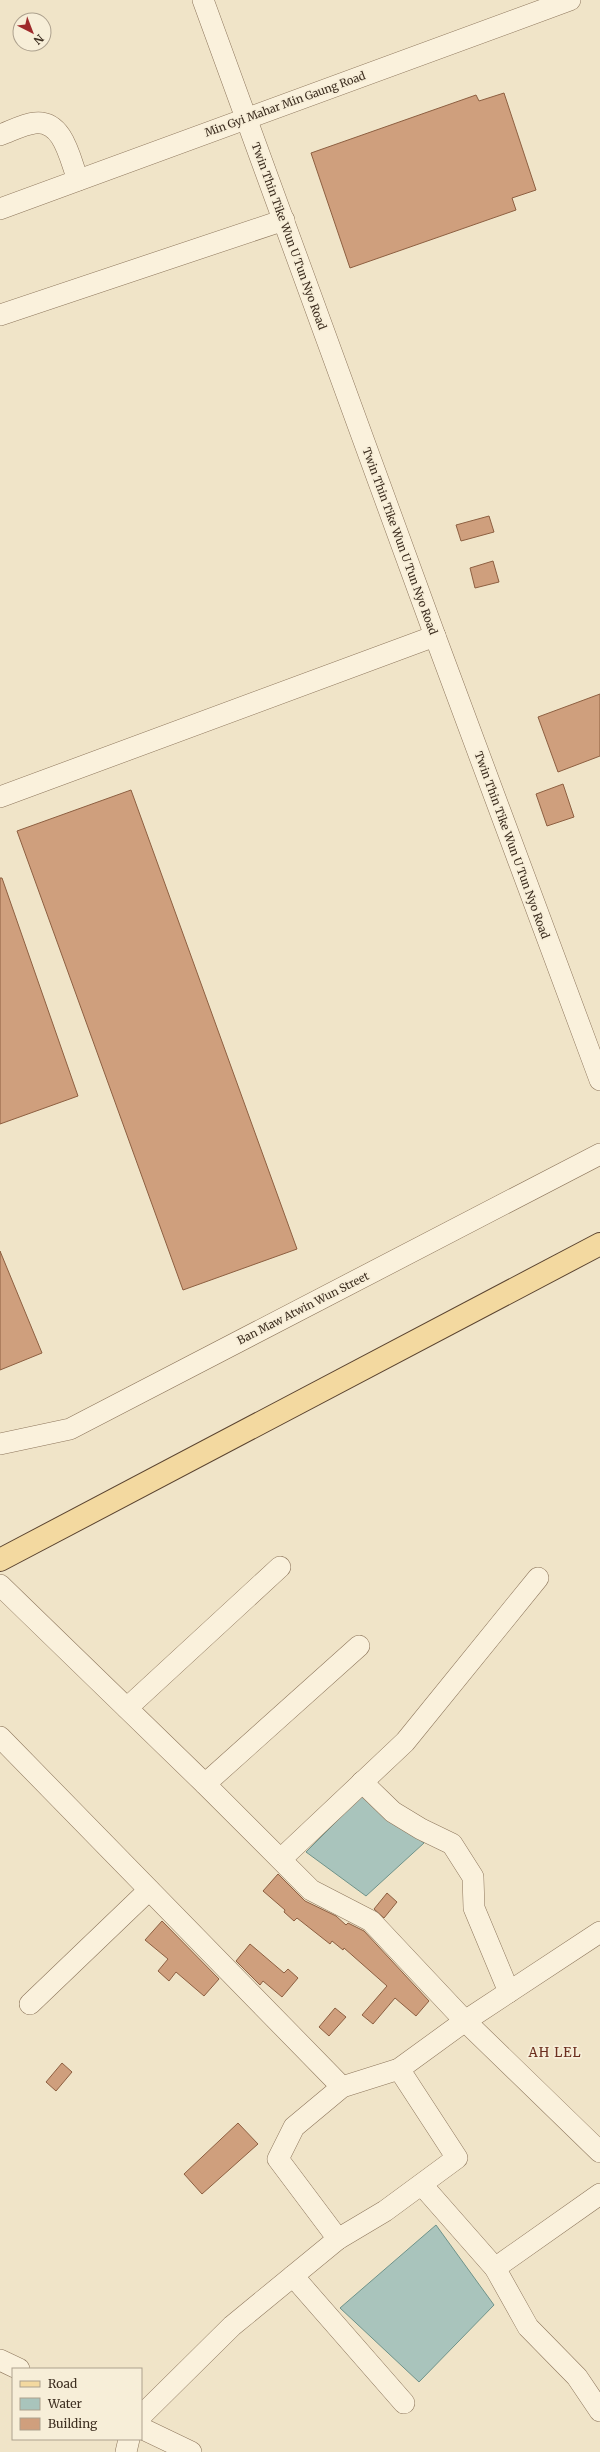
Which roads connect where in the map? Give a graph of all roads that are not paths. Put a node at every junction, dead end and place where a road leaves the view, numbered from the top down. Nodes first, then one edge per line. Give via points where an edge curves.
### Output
1 (203, 0) edge
2 (570, 0) edge
3 (247, 118) junction
4 (0, 135) edge
5 (78, 180) junction
6 (0, 209) edge
7 (284, 220) junction
8 (0, 315) edge
9 (435, 636) junction
10 (0, 797) edge
11 (600, 1080) edge
12 (600, 1154) edge
13 (600, 1244) edge
14 (0, 1444) edge
15 (0, 1560) edge
16 (280, 1567) dead end
17 (538, 1578) dead end
18 (0, 1585) edge
19 (359, 1646) dead end
20 (127, 1708) junction
21 (0, 1737) edge
22 (362, 1782) junction
23 (205, 1784) junction
24 (281, 1859) junction
25 (149, 1890) junction
26 (600, 1932) edge
27 (509, 1992) junction
28 (30, 2004) dead end
29 (465, 2021) junction
30 (398, 2069) junction
31 (342, 2087) junction
32 (600, 2152) edge
33 (422, 2185) junction
34 (597, 2200) edge
35 (338, 2239) junction
36 (495, 2268) junction
37 (293, 2276) junction
38 (0, 2360) edge
39 (16, 2368) edge
40 (404, 2403) dead end
41 (600, 2411) edge
42 (142, 2415) edge
43 (142, 2428) edge
44 (129, 2440) edge
45 (126, 2452) edge
46 (191, 2452) edge

1 - 3 street, Twin Thin Tike Wun U Tun Nyo Road
2 - 3 street, Min Gyi Mahar Min Gaung Road
3 - 5 street, Min Gyi Mahar Min Gaung Road
3 - 7 street, Twin Thin Tike Wun U Tun Nyo Road
4 - 5 street via 34,123 51,126 59,132
5 - 6 street, Min Gyi Mahar Min Gaung Road
7 - 8 street
7 - 9 street, Twin Thin Tike Wun U Tun Nyo Road
9 - 10 street
9 - 11 street, Twin Thin Tike Wun U Tun Nyo Road
12 - 14 street, Ban Maw Atwin Wun Street via 70,1429
13 - 15 main road
16 - 20 street
17 - 22 street via 405,1742
18 - 20 street
19 - 23 street
20 - 23 street
21 - 25 street
22 - 24 street
22 - 27 street via 393,1812 452,1844 473,1877 474,1908
23 - 24 street
24 - 29 street via 311,1890 371,1921
25 - 28 street
25 - 31 street
26 - 27 street
27 - 29 street
29 - 30 street
29 - 32 street
30 - 31 street
30 - 33 street via 457,2158
31 - 35 street via 294,2127 278,2159
33 - 35 street
33 - 36 street
34 - 36 street
35 - 37 street
36 - 41 street via 528,2327 577,2377
37 - 40 street
37 - 42 street via 232,2326
38 - 39 street
43 - 46 street
44 - 45 street

